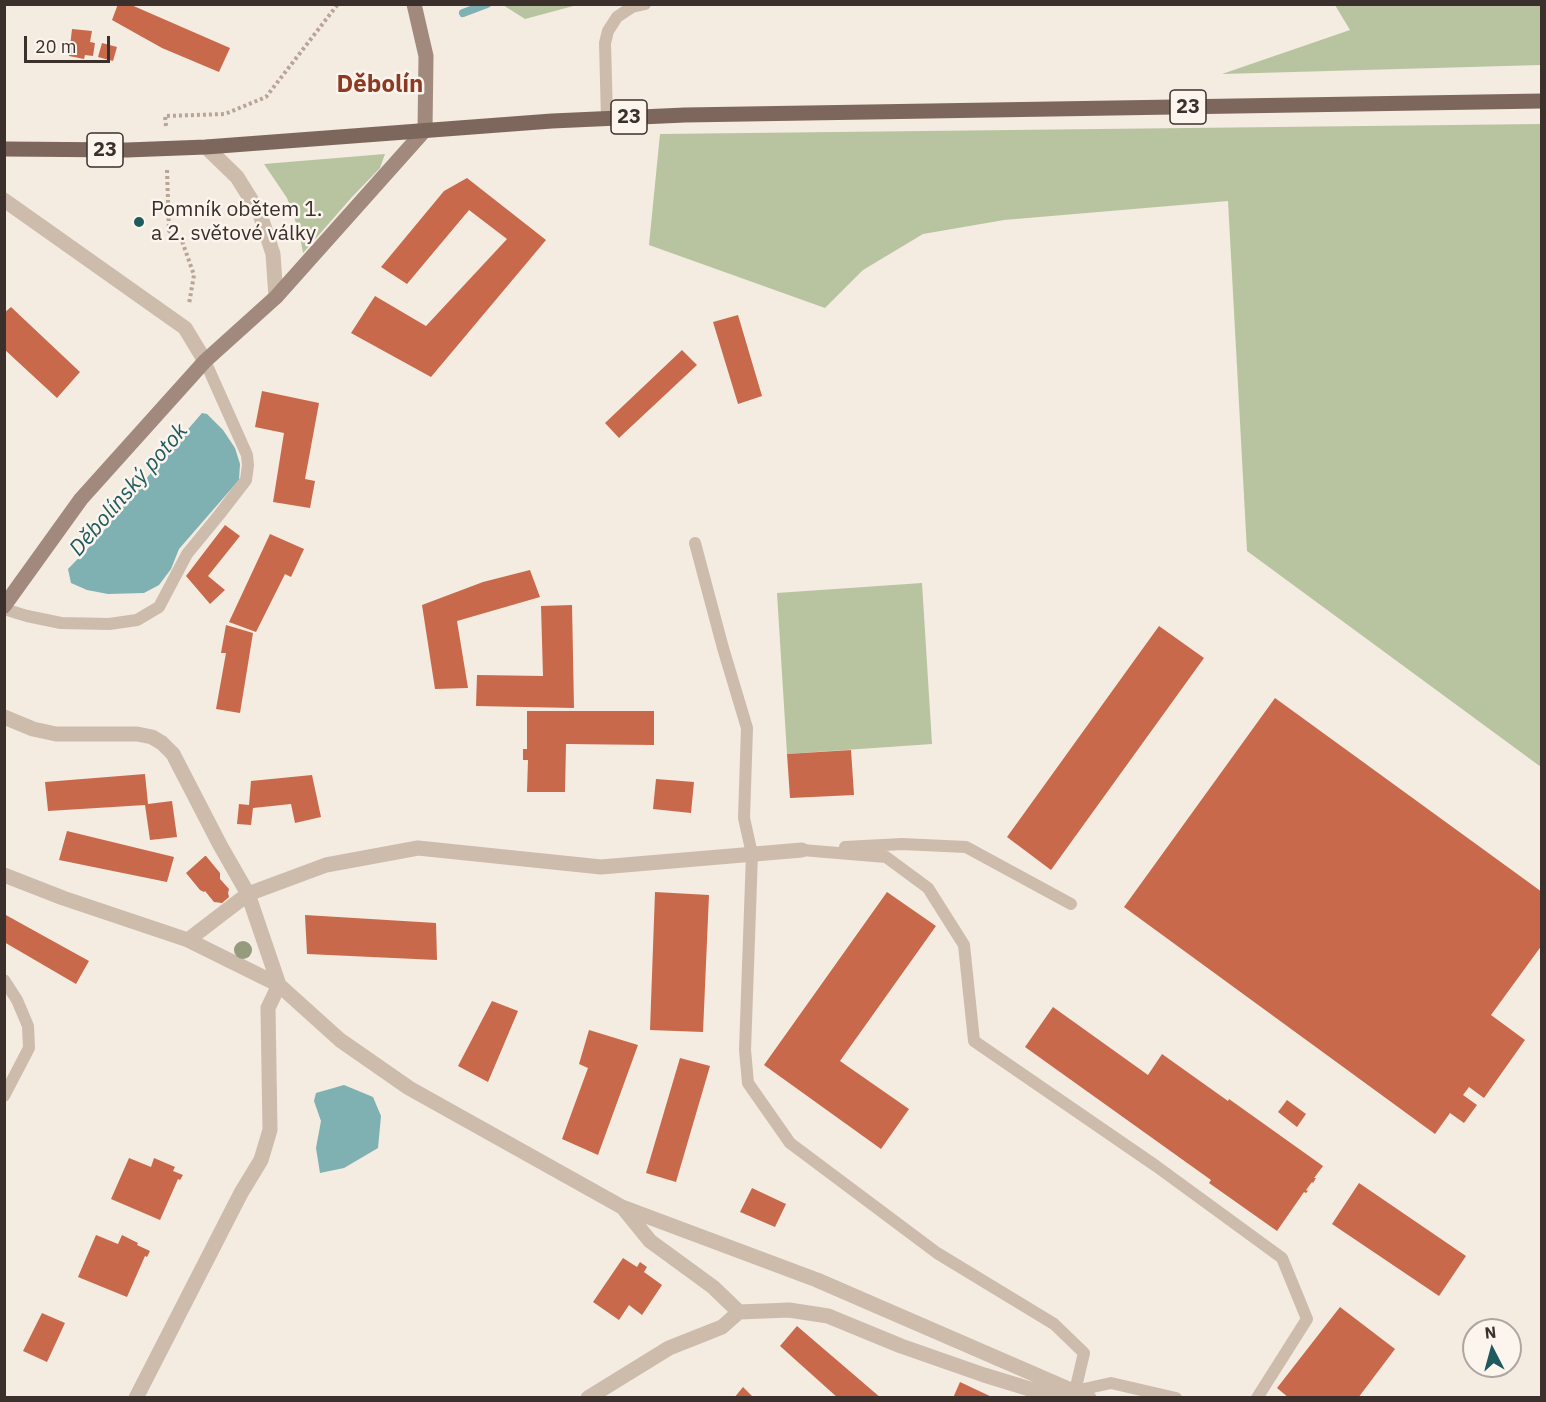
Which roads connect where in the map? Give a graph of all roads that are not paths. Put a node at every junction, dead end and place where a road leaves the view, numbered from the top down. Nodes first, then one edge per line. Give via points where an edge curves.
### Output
1 (414, 4) edge
2 (645, 4) edge
3 (1542, 101) edge
4 (607, 118) junction
5 (425, 130) junction
6 (206, 147) junction
7 (4, 149) edge
8 (4, 200) edge
9 (276, 297) junction
10 (205, 361) junction
11 (695, 543) dead end
12 (4, 608) edge
13 (4, 717) edge
14 (802, 850) junction
15 (752, 854) junction
16 (4, 874) edge
17 (248, 894) junction
18 (1071, 904) dead end
19 (188, 940) junction
20 (4, 980) edge
21 (279, 984) junction
22 (4, 1096) edge
23 (622, 1207) junction
24 (739, 1312) junction
25 (1083, 1395) edge
26 (136, 1398) edge
27 (588, 1398) edge
28 (1176, 1398) edge
29 (1257, 1398) edge

1 - 5 street via 426,56
2 - 4 lane via 617,17 608,31
3 - 4 main road, 23
4 - 5 main road, 23
5 - 6 main road, 23
5 - 9 street
6 - 7 main road, 23
6 - 9 street via 237,177 260,213 273,254
8 - 10 street via 186,328
9 - 10 street
10 - 12 street via 81,499
10 - 12 lane via 247,455 246,480 187,554 159,607 137,620 109,624 61,623
11 - 15 lane via 747,728 744,818
13 - 17 street via 56,734 137,734 162,743 173,754
14 - 15 street
14 - 18 lane via 902,844 966,847
14 - 29 lane via 886,857 928,888 964,945 975,1041 1282,1258 1307,1319
15 - 17 street via 601,867 418,848 326,865
15 - 25 lane via 745,1050 748,1083 790,1143 937,1253 1054,1324 1084,1353
16 - 19 street
17 - 19 street
17 - 21 street
19 - 21 street
20 - 22 lane via 28,1026 29,1048
21 - 23 street via 340,1040 409,1088
21 - 26 street via 268,1008 270,1130 261,1160
23 - 24 street via 650,1241 713,1287
23 - 25 street via 817,1280
24 - 25 street via 789,1310 828,1316 984,1375 1043,1393
24 - 27 street via 722,1327 669,1348
25 - 28 lane via 1111,1383

